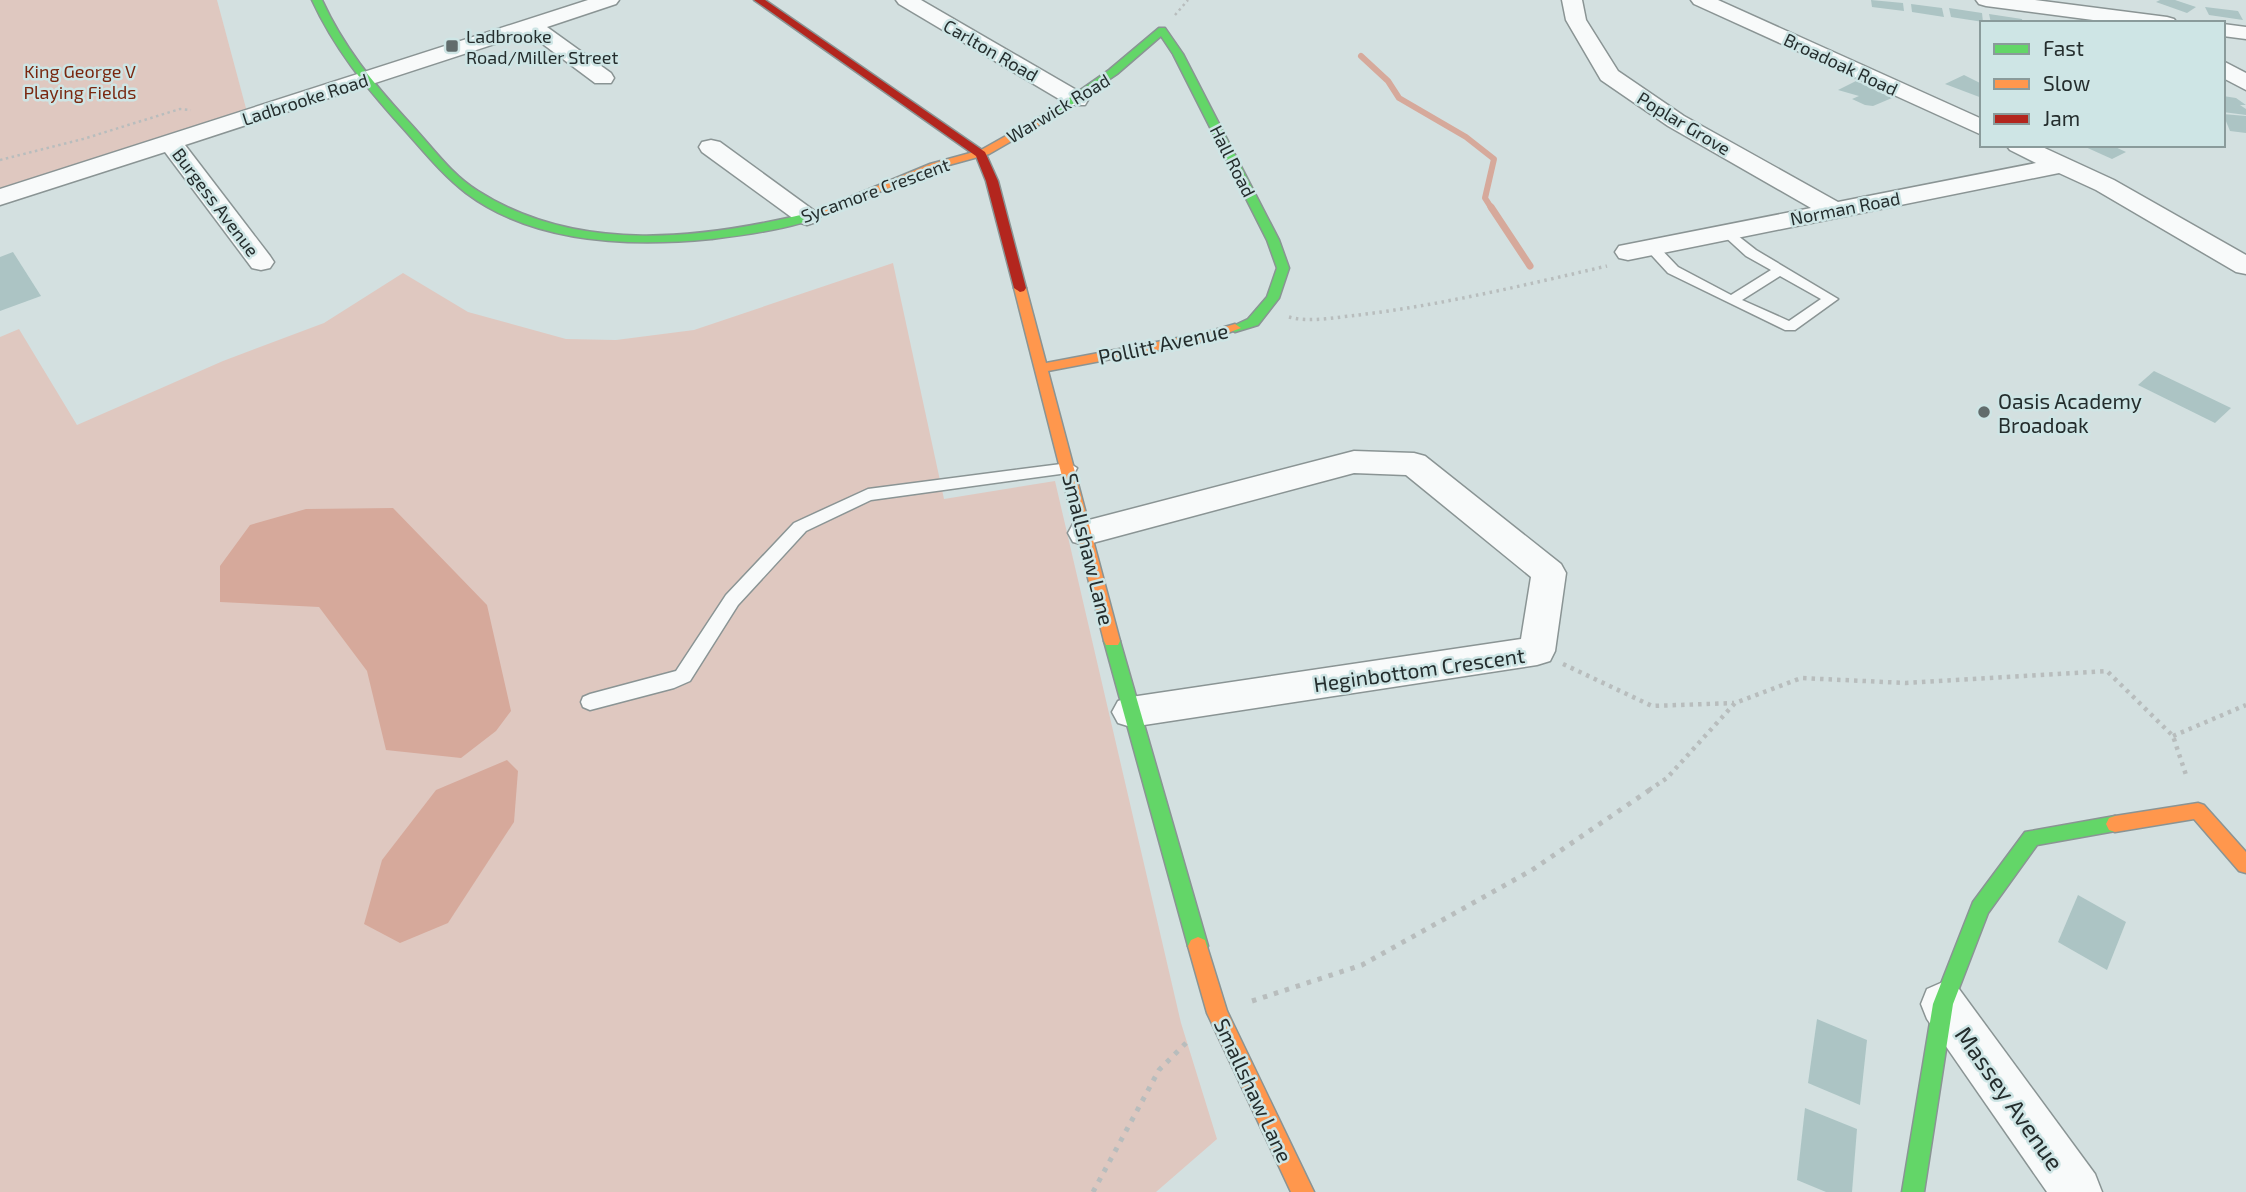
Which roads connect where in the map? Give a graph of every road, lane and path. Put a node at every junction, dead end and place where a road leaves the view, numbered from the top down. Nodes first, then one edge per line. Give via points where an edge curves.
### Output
1 (317, 0) edge
2 (609, 0) edge
3 (760, 0) edge
4 (906, 0) edge
5 (1572, 0) edge
6 (1701, 0) edge
7 (1986, 0) edge
8 (2120, 0) edge
9 (2065, 17) edge
10 (2138, 21) edge
11 (2154, 21) edge
12 (532, 26) junction
13 (1162, 30) joint
14 (2225, 30) edge
15 (2246, 33) edge
16 (2225, 69) edge
17 (603, 78) dead end
18 (363, 81) junction
19 (2246, 83) edge
20 (1077, 100) junction
21 (244, 118) junction
22 (1980, 127) edge
23 (170, 142) junction
24 (711, 146) dead end
25 (2022, 147) edge
26 (981, 154) junction
27 (0, 160) edge
28 (2061, 165) junction
29 (0, 197) edge
30 (1835, 211) junction
31 (807, 217) junction
32 (1728, 232) junction
33 (1640, 250) junction
34 (261, 262) dead end
35 (2246, 266) edge
36 (1780, 270) junction
37 (1732, 301) junction
38 (1268, 304) junction
39 (1043, 368) junction
40 (1069, 468) junction
41 (1085, 533) junction
42 (1537, 652) junction
43 (590, 702) dead end
44 (1735, 703) junction
45 (2246, 705) edge
46 (1131, 712) junction
47 (2173, 736) junction
48 (2198, 811) junction
49 (2246, 865) edge
50 (1943, 1004) junction
51 (1217, 1013) junction
52 (1093, 1192) edge
53 (1303, 1192) edge
54 (1913, 1192) edge
55 (2077, 1192) edge

1 - 18 street, Sycamore Crescent via 326,27
2 - 12 street, Ladbrooke Road
3 - 26 street
4 - 20 street, Carlton Road
5 - 30 street, Poplar Grove via 1576,20 1609,75 1676,121
6 - 22 street, Broadoak Road
7 - 9 street
8 - 11 street
9 - 10 street
12 - 17 street
12 - 18 street, Ladbrooke Road
13 - 20 street, Warwick Road via 1126,65
13 - 38 street, Hall Road via 1273,240 1283,268
14 - 15 street
16 - 19 street
18 - 21 street, Ladbrooke Road
18 - 31 street, Sycamore Crescent via 461,183 482,200 510,213 623,239 681,239
20 - 26 street, Warwick Road
21 - 23 street, Ladbrooke Road
21 - 27 path via 180,109
23 - 29 street, Ladbrooke Road
23 - 34 street, Burgess Avenue
24 - 31 street
25 - 28 street
26 - 31 street, Sycamore Crescent via 932,166
26 - 39 street, Smallshaw Lane
28 - 30 street, Norman Road
28 - 35 street via 2105,185
30 - 32 street, Norman Road
32 - 33 street, Norman Road
32 - 36 lane
33 - 37 lane
33 - 38 path via 1630,261 1383,314 1299,320
36 - 37 lane
36 - 37 lane via 1830,299 1790,327
38 - 39 street, Pollitt Avenue via 1253,322 1206,337
39 - 40 street, Smallshaw Lane
40 - 41 street, Smallshaw Lane
40 - 43 lane via 868,495 800,527 732,600 683,676
41 - 42 street, Heginbottom Crescent via 1354,462 1415,464 1549,573
41 - 46 street, Smallshaw Lane
42 - 44 path via 1652,706
42 - 46 street, Heginbottom Crescent
44 - 47 path via 1801,678 1906,683 2107,671
44 - 51 path via 1667,778 1531,870 1362,965
45 - 47 path
46 - 51 street, Smallshaw Lane
47 - 48 path
48 - 49 street
48 - 50 street via 2032,838 1980,908
50 - 54 street
50 - 55 street, Massey Avenue
51 - 52 path via 1159,1070
51 - 53 street, Smallshaw Lane

